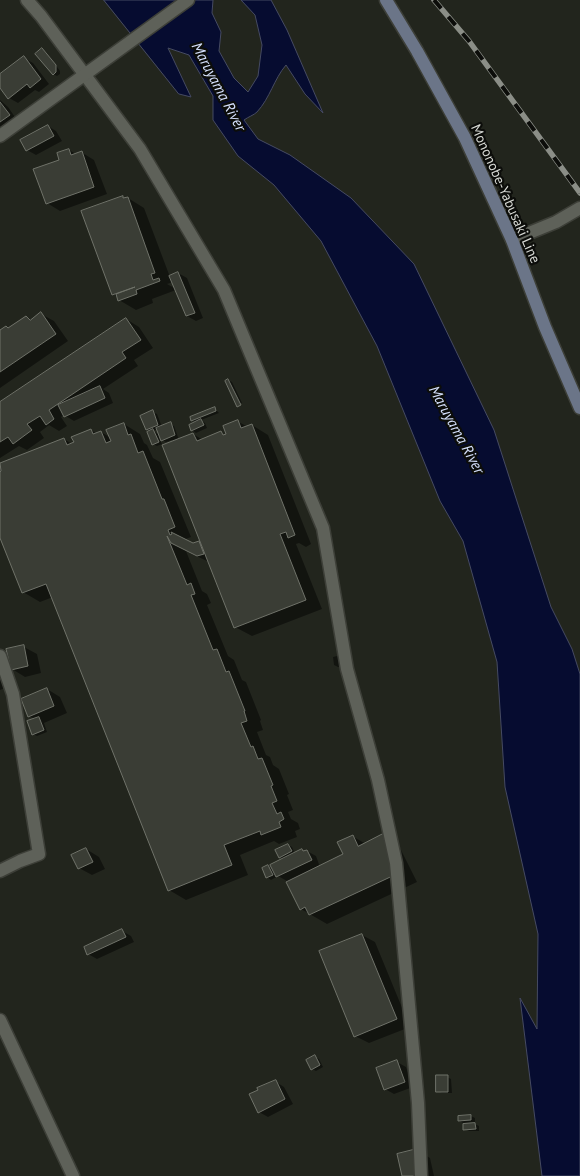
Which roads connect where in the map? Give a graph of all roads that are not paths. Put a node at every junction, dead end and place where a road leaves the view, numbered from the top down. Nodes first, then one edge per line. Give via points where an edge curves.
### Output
1 (27, 0) edge
2 (188, 0) edge
3 (386, 0) edge
4 (84, 76) junction
5 (0, 136) edge
6 (580, 208) edge
7 (512, 240) junction
8 (580, 408) edge
9 (0, 656) edge
10 (0, 871) edge
11 (0, 1020) edge
12 (73, 1176) edge
13 (421, 1176) edge

1 - 4 street
2 - 4 street
3 - 7 main road, Mononobe-Yabusaki Line via 464,138
4 - 5 street
4 - 13 street via 140,149 224,290 323,528 347,669 378,780 396,863 418,1103
6 - 7 street
7 - 8 main road, Mononobe-Yabusaki Line
9 - 10 street via 13,694 39,854
11 - 12 street

